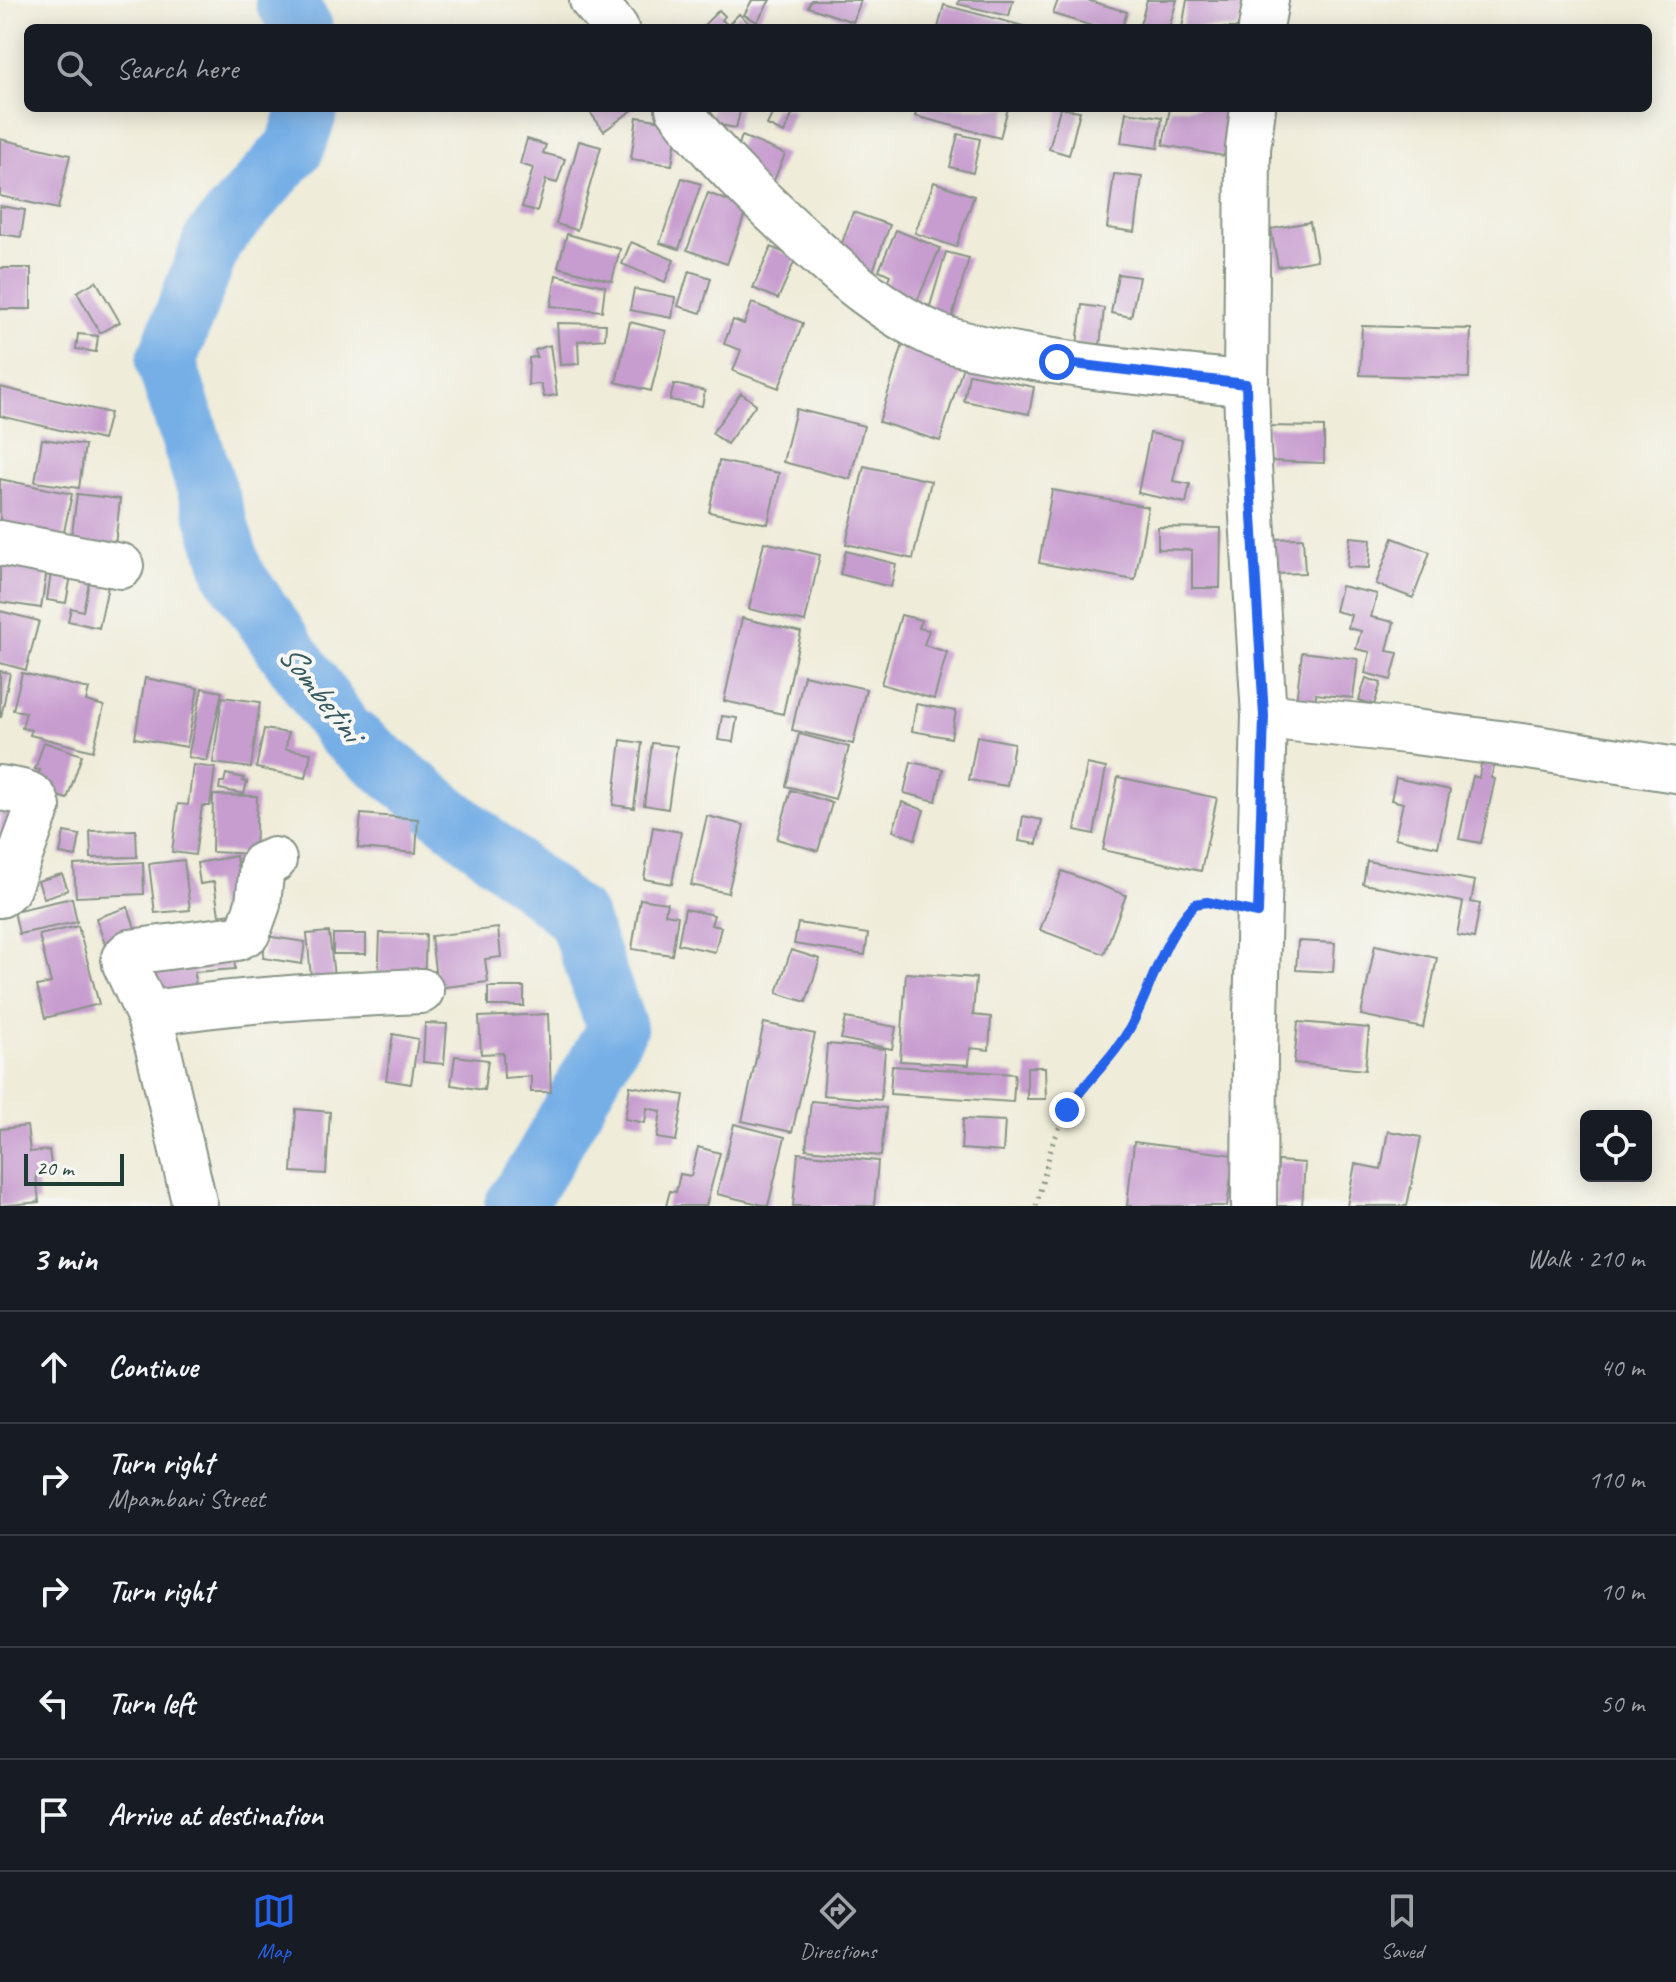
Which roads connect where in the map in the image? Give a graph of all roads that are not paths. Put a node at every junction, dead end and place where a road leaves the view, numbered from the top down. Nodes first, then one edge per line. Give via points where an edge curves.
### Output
1 (592, 0) edge
2 (1266, 0) edge
3 (613, 24) edge
4 (1262, 24) edge
5 (681, 112) edge
6 (1253, 112) edge
7 (1246, 384) junction
8 (0, 543) edge
9 (121, 566) dead end
10 (1264, 716) junction
11 (1676, 770) edge
12 (0, 788) edge
13 (274, 860) dead end
14 (0, 895) edge
15 (421, 991) dead end
16 (148, 1014) junction
17 (195, 1206) edge
18 (1254, 1206) edge

1 - 3 street
2 - 4 street
5 - 7 street via 754,195 845,277 937,336 1057,362
6 - 7 street
7 - 10 street
8 - 9 street
10 - 11 street
10 - 18 street
12 - 14 street via 32,795 38,807 8,888
13 - 16 street via 262,865 258,904 248,932 237,938 130,952 124,958
15 - 16 street via 287,998
16 - 17 street

